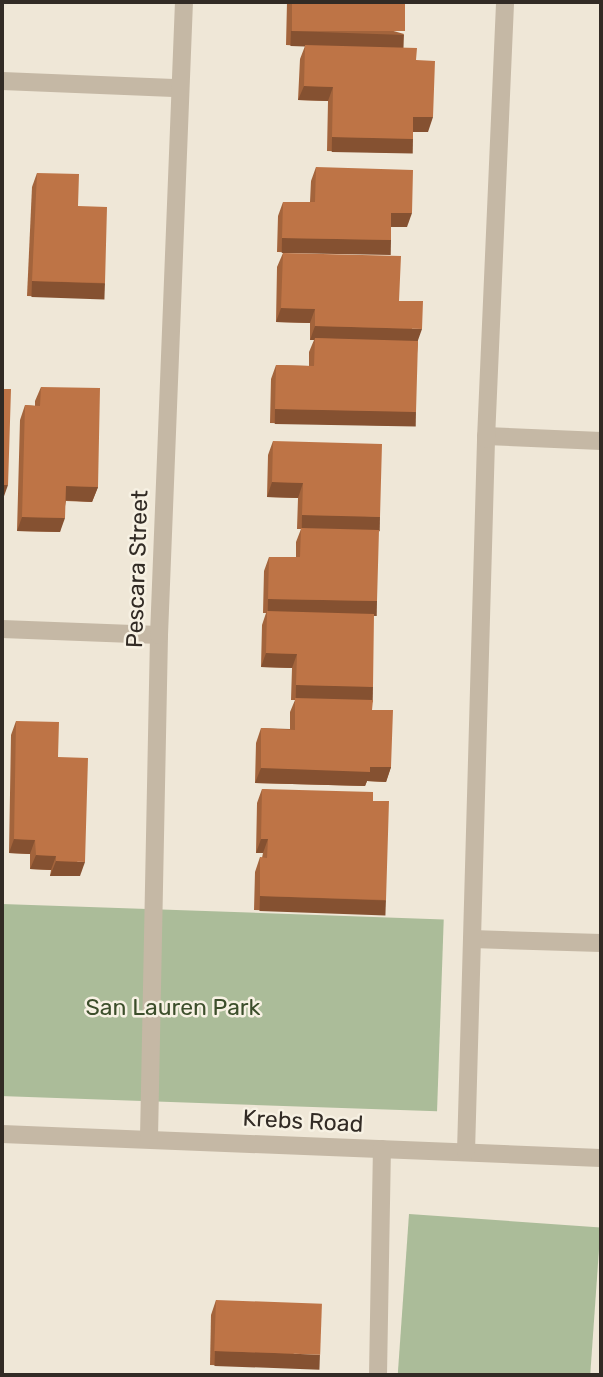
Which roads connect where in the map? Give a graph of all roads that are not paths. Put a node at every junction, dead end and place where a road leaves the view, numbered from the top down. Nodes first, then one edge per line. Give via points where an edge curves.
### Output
1 (184, 2) edge
2 (505, 2) edge
3 (2, 81) edge
4 (180, 88) junction
5 (486, 436) junction
6 (601, 441) edge
7 (2, 629) edge
8 (159, 635) junction
9 (472, 939) junction
10 (601, 943) edge
11 (2, 1134) edge
12 (149, 1138) junction
13 (382, 1149) junction
14 (466, 1152) junction
15 (601, 1158) edge
16 (378, 1375) edge

1 - 4 street, Pescara Street
2 - 5 street
3 - 4 street
4 - 8 street, Pescara Street
5 - 6 street
5 - 9 street
7 - 8 street
8 - 12 street, Pescara Street
9 - 10 street
9 - 14 street
11 - 12 street, Krebs Road
12 - 13 street, Krebs Road
13 - 14 street, Krebs Road
13 - 16 street
14 - 15 street, Krebs Road

